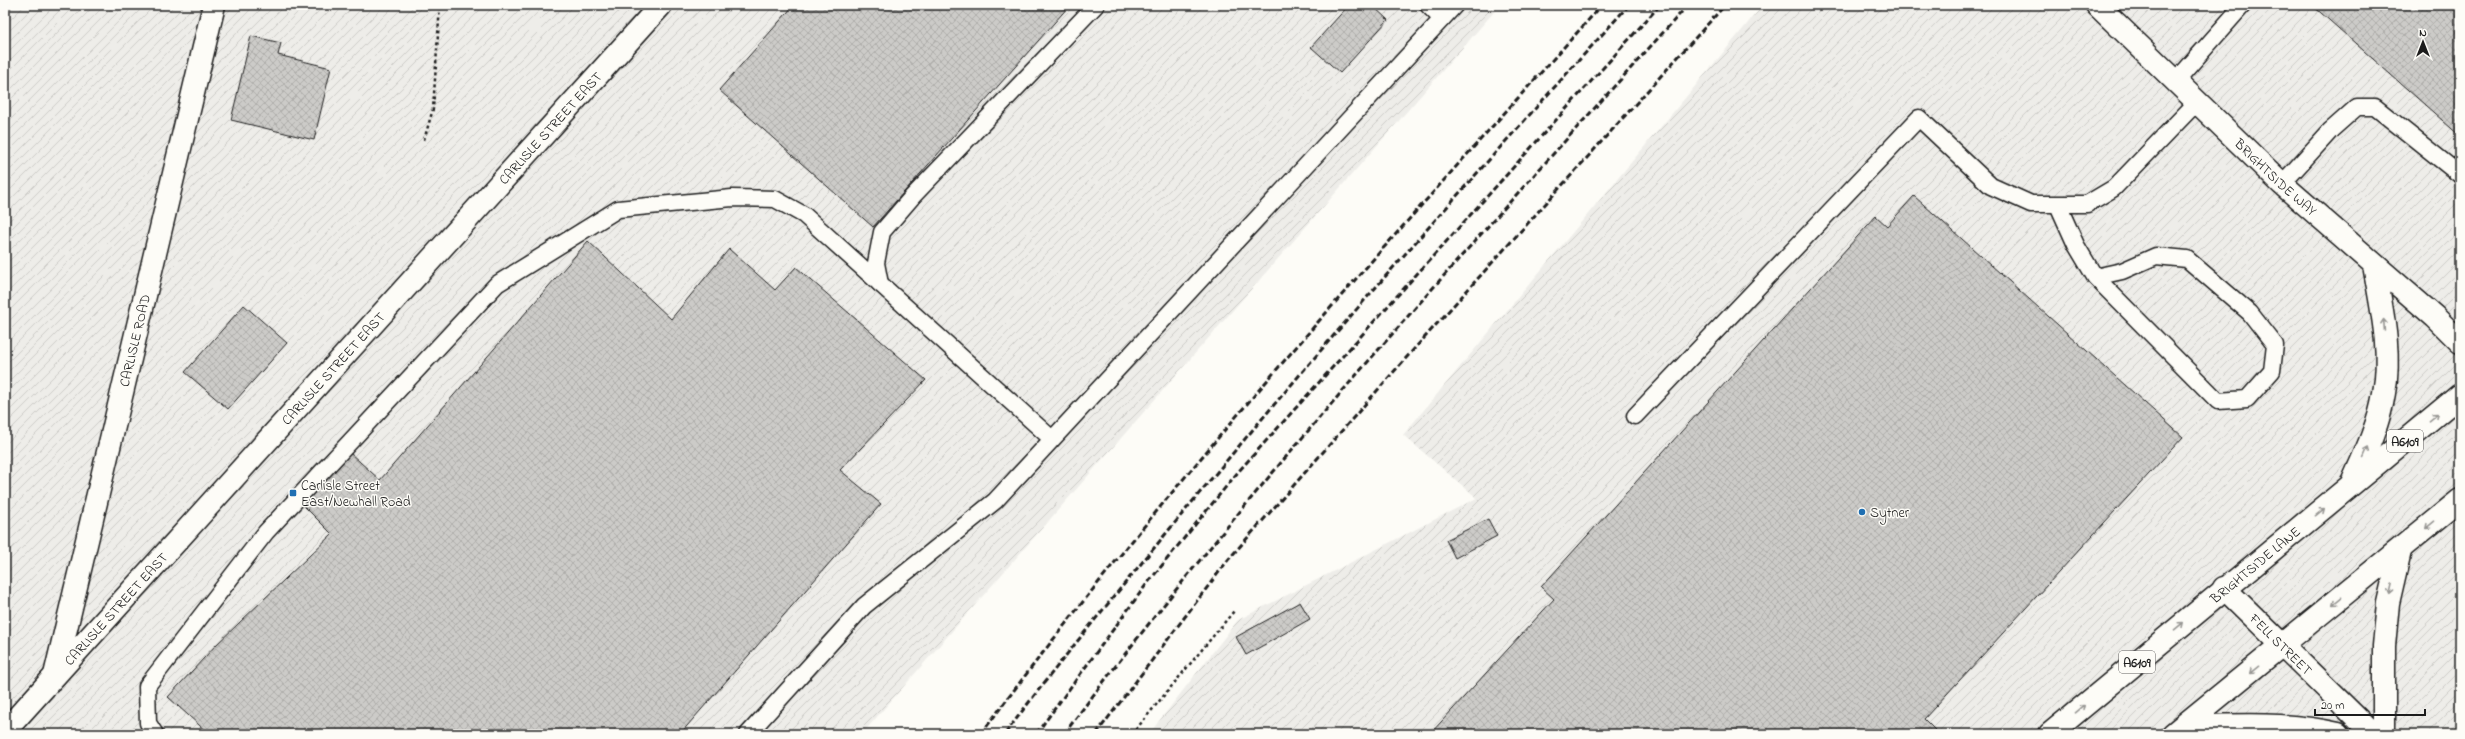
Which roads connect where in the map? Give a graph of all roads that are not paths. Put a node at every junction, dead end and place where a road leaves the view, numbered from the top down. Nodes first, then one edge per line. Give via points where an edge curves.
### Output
1 (214, 5) edge
2 (661, 5) edge
3 (1096, 5) edge
4 (1428, 5) edge
5 (1454, 5) edge
6 (2098, 5) edge
7 (2243, 5) edge
8 (1442, 19) junction
9 (2175, 82) junction
10 (2196, 102) junction
11 (2460, 175) edge
12 (2282, 184) junction
13 (2058, 205) junction
14 (2374, 265) junction
15 (2095, 277) junction
16 (880, 284) junction
17 (2460, 342) edge
18 (2460, 395) edge
19 (1635, 416) dead end
20 (1052, 438) junction
21 (2350, 488) junction
22 (2460, 500) edge
23 (2400, 550) junction
24 (2224, 588) junction
25 (2284, 645) junction
26 (55, 675) junction
27 (2178, 730) edge
28 (5, 731) edge
29 (155, 734) edge
30 (748, 734) edge
31 (2050, 734) edge
32 (2338, 734) edge
33 (2373, 734) edge
34 (2384, 734) edge

1 - 26 main road, CARLISLE ROAD
2 - 26 main road, CARLISLE STREET EAST
3 - 16 lane via 913,196 882,232 876,263
4 - 8 lane
5 - 8 lane
6 - 9 main road, BRIGHTSIDE WAY
7 - 9 lane
8 - 20 lane
9 - 10 main road, BRIGHTSIDE WAY
10 - 12 main road, BRIGHTSIDE WAY
10 - 13 lane via 2114,188 2086,204
11 - 12 lane via 2376,107 2357,107 2331,130
12 - 14 main road, BRIGHTSIDE WAY
13 - 15 lane
13 - 19 lane via 2030,204 1991,186 1919,118
14 - 17 main road, BRIGHTSIDE WAY
21 -> 14 main road via 2373,436 2385,393 2383,316
15 - 15 lane via 2218,401 2247,399 2272,371 2275,345 2250,313 2187,259 2156,256 2122,271
16 - 20 lane
16 - 29 lane via 804,215 775,199 732,198 618,209 496,284 266,532 146,686 148,722
21 -> 18 main road, BRIGHTSIDE LANE / A6109
20 - 30 lane via 995,501 864,606
24 -> 21 main road, BRIGHTSIDE LANE / A6109
22 -> 23 main road
23 -> 25 main road
23 -> 34 main road via 2388,603 2384,646
24 - 25 main road, FELL STREET
31 -> 24 main road, BRIGHTSIDE LANE / A6109
25 -> 27 main road
25 - 33 main road, FELL STREET
26 - 28 main road, CARLISLE STREET EAST
27 - 32 main road via 2264,724 2313,728

